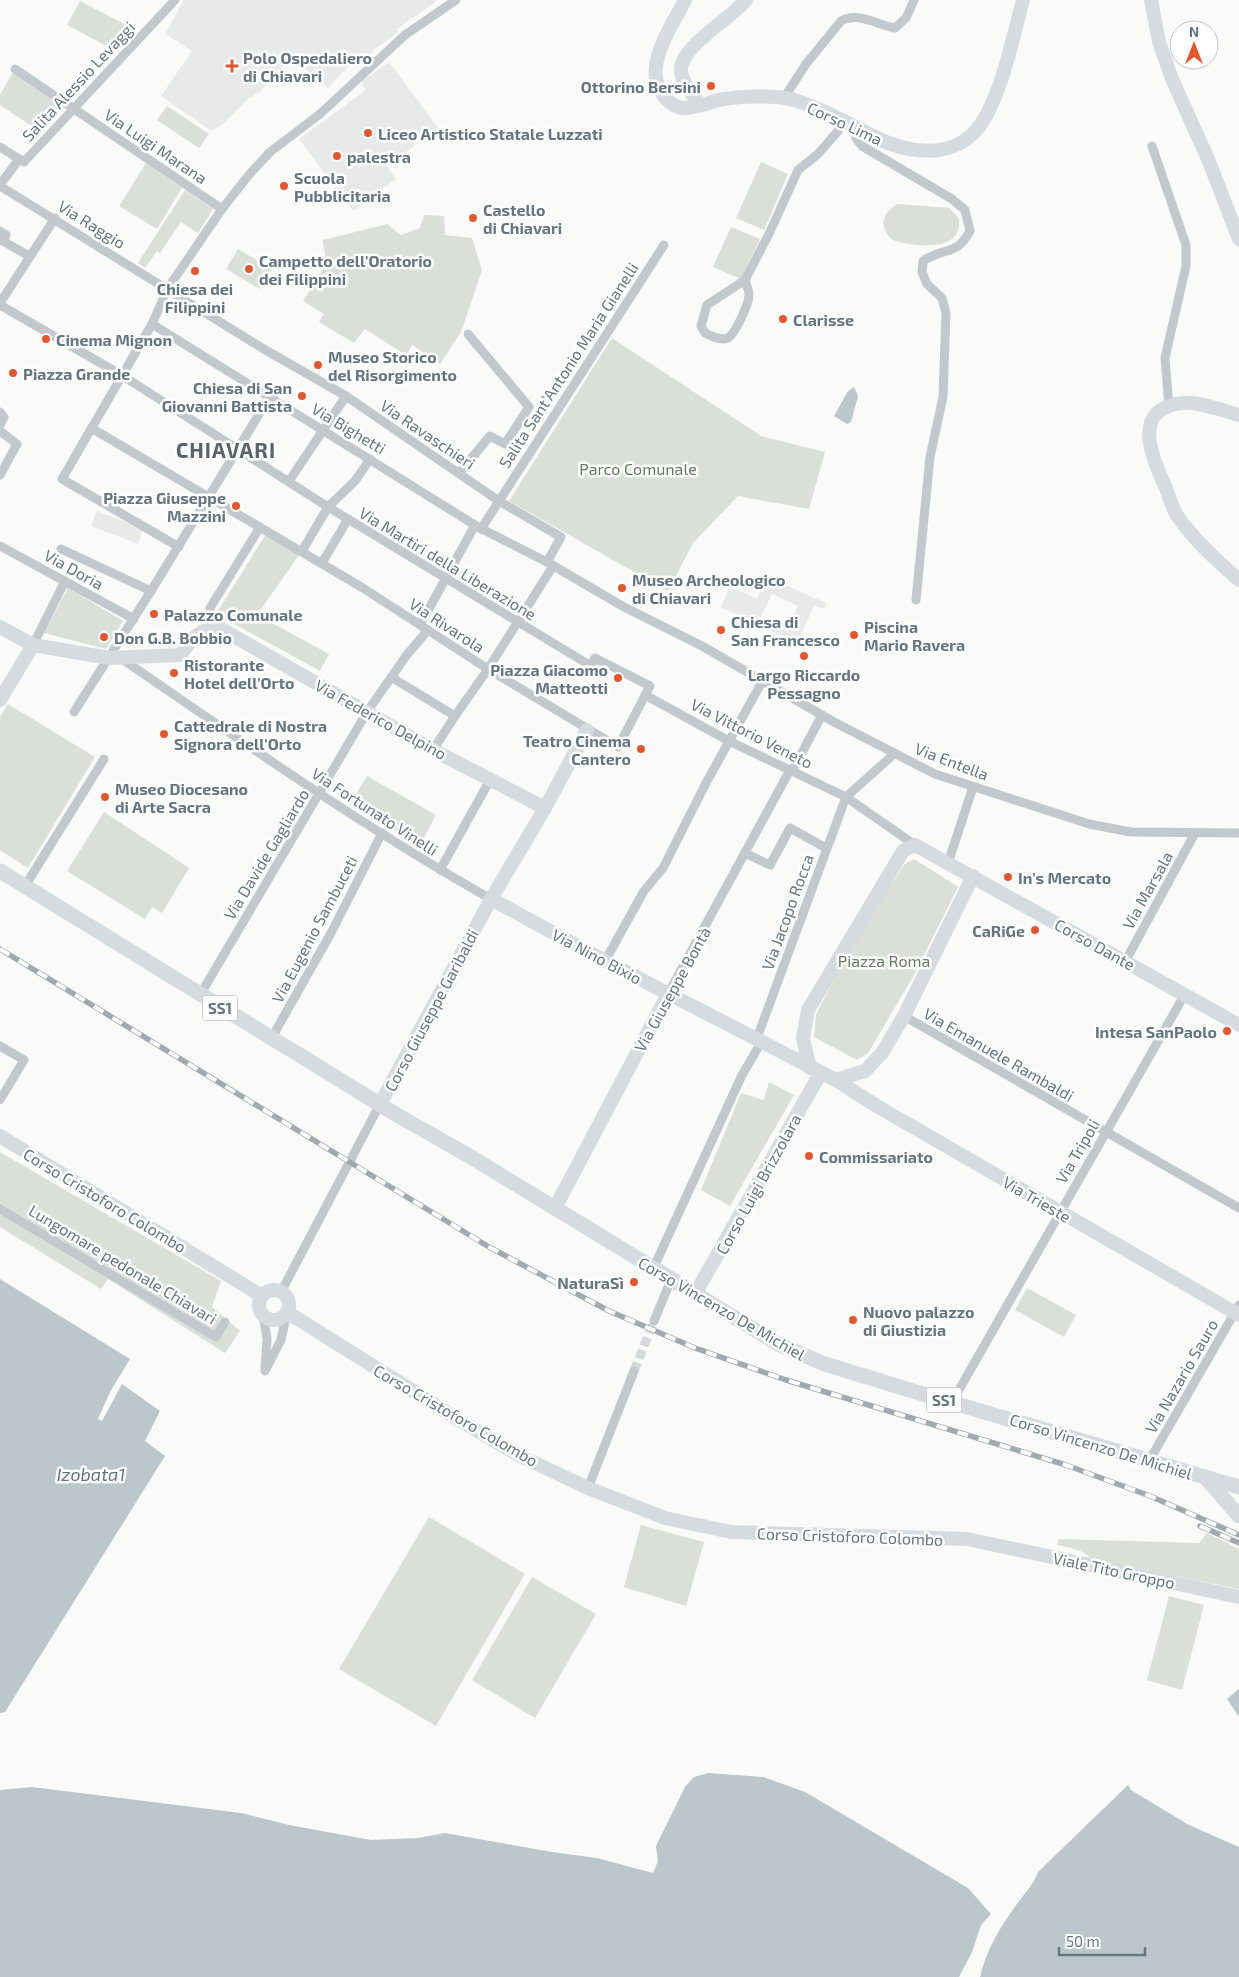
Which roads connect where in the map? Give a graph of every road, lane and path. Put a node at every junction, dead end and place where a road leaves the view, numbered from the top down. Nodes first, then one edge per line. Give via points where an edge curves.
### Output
1 (175, 0) edge
2 (456, 0) edge
3 (685, 0) edge
4 (746, 0) edge
5 (914, 0) edge
6 (1023, 0) edge
7 (1151, 0) edge
8 (15, 69) dead end
9 (784, 98) junction
10 (700, 104) junction
11 (74, 108) junction
12 (843, 120) junction
13 (855, 127) junction
14 (1152, 146) dead end
15 (0, 148) edge
16 (22, 160) junction
17 (0, 185) edge
18 (222, 209) junction
19 (55, 218) junction
20 (0, 231) edge
21 (1239, 239) edge
22 (0, 240) edge
23 (664, 246) dead end
24 (29, 256) junction
25 (745, 280) junction
26 (168, 288) junction
27 (0, 304) edge
28 (152, 324) junction
29 (468, 334) dead end
30 (262, 348) joint
31 (123, 376) junction
32 (346, 396) junction
33 (269, 398) junction
34 (1169, 407) junction
35 (0, 412) edge
36 (1239, 415) edge
37 (0, 425) edge
38 (93, 429) junction
39 (323, 430) junction
40 (0, 431) edge
41 (237, 447) junction
42 (370, 459) junction
43 (459, 474) junction
44 (0, 475) edge
45 (291, 480) junction
46 (209, 496) junction
47 (498, 501) junction
48 (328, 507) junction
49 (348, 519) junction
50 (260, 527) junction
51 (478, 527) junction
52 (0, 546) edge
53 (179, 547) junction
54 (62, 548) dead end
55 (302, 551) junction
56 (322, 563) junction
57 (550, 564) junction
58 (445, 577) junction
59 (1239, 580) edge
60 (65, 581) junction
61 (151, 591) junction
62 (916, 600) dead end
63 (134, 618) junction
64 (517, 622) junction
65 (0, 626) edge
66 (218, 627) junction
67 (424, 628) junction
68 (681, 635) joint
69 (33, 645) junction
70 (115, 658) junction
71 (488, 670) junction
72 (391, 677) junction
73 (763, 680) junction
74 (646, 695) junction
75 (0, 700) edge
76 (74, 712) dead end
77 (367, 712) junction
78 (822, 715) junction
79 (455, 716) junction
80 (587, 730) junction
81 (729, 741) junction
82 (434, 750) junction
83 (894, 754) junction
84 (104, 759) dead end
85 (791, 771) junction
86 (490, 778) junction
87 (973, 786) junction
88 (319, 794) junction
89 (846, 797) junction
90 (545, 808) junction
91 (382, 833) junction
92 (1195, 833) junction
93 (1239, 833) edge
94 (915, 845) junction
95 (826, 848) junction
96 (747, 854) junction
97 (948, 863) junction
98 (440, 870) junction
99 (0, 871) edge
100 (973, 876) junction
101 (25, 886) junction
102 (491, 899) junction
103 (605, 961) junction
104 (1125, 962) junction
105 (668, 994) junction
106 (1184, 994) junction
107 (200, 995) junction
108 (1216, 1012) junction
109 (1239, 1015) edge
110 (904, 1016) junction
111 (1239, 1025) edge
112 (271, 1039) junction
113 (759, 1040) junction
114 (0, 1046) edge
115 (815, 1071) junction
116 (836, 1080) junction
117 (0, 1100) edge
118 (380, 1104) junction
119 (1105, 1132) junction
120 (0, 1136) edge
121 (555, 1208) junction
122 (1239, 1208) edge
123 (0, 1209) edge
124 (1060, 1212) junction
125 (652, 1269) junction
126 (671, 1280) junction
127 (281, 1292) junction
128 (695, 1294) junction
129 (262, 1296) junction
130 (1238, 1311) edge
131 (286, 1312) junction
132 (262, 1314) junction
133 (654, 1321) tunnel mouth
134 (225, 1322) dead end
135 (634, 1371) tunnel mouth
136 (952, 1402) junction
137 (1149, 1461) junction
138 (1206, 1478) junction
139 (1238, 1484) edge
140 (588, 1488) junction
141 (1239, 1516) edge
142 (988, 1543) joint
143 (1239, 1597) edge

1 - 11 street, Salita Alessio Levaggi
2 - 18 street via 405,35 320,114 270,152
3 - 10 street, Corso Lima via 656,63 656,78 670,104 683,108
4 - 10 street via 688,52 682,63 681,72
5 - 9 street via 906,18 895,28 862,18 841,21 806,64
6 - 13 street, Corso Lima via 994,98 978,128 964,142 927,151 907,150
7 - 21 street via 1159,42 1172,79
8 - 11 street, Via Luigi Marana
9 - 10 street, Corso Lima via 740,96
9 - 12 street, Corso Lima
11 - 16 street, Salita Alessio Levaggi
11 - 18 street, Via Luigi Marana
12 - 13 street, Corso Lima
12 - 25 street via 838,132 798,170
13 - 62 street via 856,138 862,146 965,210 970,231 958,248 931,256 923,262 922,272 927,284 942,298 946,313 943,397 930,457
14 - 34 street via 1186,245 1186,266 1165,358
15 - 16 street
16 - 17 street, Salita Alessio Levaggi
17 - 19 street, Via Raggio
18 - 26 street
19 - 24 street
19 - 26 street, Via Raggio
20 - 22 street via 6,235
22 - 24 street
23 - 47 street, Salita Sant’Antonio Maria Gianelli
24 - 27 street
25 - 25 street via 748,303 733,333 729,338 721,339 705,333 701,326 707,306
26 - 28 street
26 - 30 street, Via Raggio
27 - 31 street
28 - 31 street
28 - 33 street, Via Bighetti
29 - 43 street via 529,407 505,444 490,436
30 - 32 street, Via Ravaschieri
31 - 38 street
31 - 41 street
32 - 39 street
32 - 43 street, Via Ravaschieri
33 - 39 street, Via Bighetti
33 - 41 street
34 - 36 street via 1184,402
34 - 59 street via 1153,418 1148,436 1151,454 1178,516 1208,552
35 - 37 street via 4,417
38 - 46 street
38 - 53 street via 62,479
39 - 42 street, Via Bighetti
39 - 45 street
40 - 44 street via 17,444
41 - 45 street
41 - 46 street
42 - 48 street via 355,481
42 - 51 street, Via Bighetti
43 - 47 street, Via Ravaschieri
45 - 48 street, Via Martiri della Liberazione
46 - 50 street
46 - 53 street
47 - 51 street, Salita Sant’Antonio Maria Gianelli
47 - 57 street, Via Ravaschieri via 561,537
48 - 49 street, Via Martiri della Liberazione
48 - 55 street
49 - 56 street
49 - 58 street, Via Martiri della Liberazione
50 - 55 street, Via Rivarola
50 - 66 street via 210,608 210,618
51 - 57 street, Via Bighetti
51 - 58 street, Salita Sant’Antonio Maria Gianelli
52 - 60 street, Via Doria
53 - 61 street
54 - 61 street
55 - 56 street, Via Rivarola
56 - 67 street, Via Rivarola
57 - 64 street
57 - 68 street, Via Bighetti via 624,607
58 - 64 street, Via Martiri della Liberazione
58 - 67 street, Via Davide Gagliardo
60 - 63 street, Via Doria
60 - 69 street
61 - 63 street
63 - 70 street
64 - 71 street
64 - 74 street, Via Martiri della Liberazione via 591,666 595,658 650,686
65 - 69 street
66 - 70 street via 207,628 197,634 180,655
66 - 77 street, Via Federico Delpino
67 - 71 street, Via Rivarola
67 - 72 street, Via Davide Gagliardo
68 - 73 street, Via Entella
69 - 70 street
69 - 75 street
70 - 76 street
70 - 88 street, Via Fortunato Vinelli
71 - 79 street
71 - 80 street, Via Rivarola
72 - 77 street, Via Davide Gagliardo
72 - 79 street
73 - 78 street, Via Entella
73 - 81 street
74 - 80 street, Via Rivarola via 618,747
74 - 81 street, Via Vittorio Veneto
77 - 82 street, Via Federico Delpino
77 - 88 street, Via Davide Gagliardo
78 - 83 street, Via Entella
78 - 85 street, Via Giuseppe Bontà
79 - 82 street
80 - 90 street, Corso Giuseppe Garibaldi
81 - 85 street, Via Vittorio Veneto
81 - 103 street via 663,868 644,891
82 - 86 street, Via Federico Delpino
83 - 87 street, Via Entella via 934,774
83 - 89 street
84 - 101 street
85 - 89 street, Via Vittorio Veneto
85 - 96 street, Via Giuseppe Bontà
86 - 90 street, Via Federico Delpino
86 - 98 street
87 - 92 street, Via Entella via 1089,824 1131,832
87 - 97 street
88 - 91 street, Via Fortunato Vinelli
88 - 107 street, Via Davide Gagliardo
89 - 94 street
89 - 95 street, Via Jacopo Rocca
90 - 102 street, Corso Giuseppe Garibaldi
91 - 98 street, Via Fortunato Vinelli
91 - 112 street, Via Eugenio Sambuceti via 331,933
92 - 93 street, Via Entella
92 - 104 street, Via Marsala
94 - 97 street
94 - 115 street via 903,851 808,1010 802,1038
95 - 96 street via 790,828 770,865
95 - 113 street, Via Jacopo Rocca
96 - 105 street, Via Giuseppe Bontà
97 - 100 street
98 - 102 street, Via Fortunato Vinelli
99 - 101 main road
100 - 104 street, Corso Dante
100 - 110 street
101 - 107 main road, SS1
102 - 103 street, Via Nino Bixio
102 - 118 street, Corso Giuseppe Garibaldi
103 - 105 street, Via Nino Bixio
104 - 106 street, Corso Dante
105 - 113 street, Via Nino Bixio
105 - 121 street, Via Giuseppe Bontà
106 - 108 street, Corso Dante
106 - 119 street, Via Tripoli
107 - 112 main road, SS1
108 - 109 street, Corso Dante
108 - 111 street, Corso Dante
110 - 116 street via 882,1053 865,1071
110 - 119 street, Via Emanuele Rambaldi
112 - 118 main road, SS1
113 - 115 street, Via Nino Bixio
113 - 125 street, Via Jacopo Rocca
114 - 117 street via 24,1060
115 - 116 street
115 - 128 street, Corso Luigi Brizzolara
116 - 124 street, Via Trieste
118 - 121 main road, Corso Vincenzo De Michiel / SS1
118 - 127 street, Corso Giuseppe Garibaldi
119 - 122 street, Via Emanuele Rambaldi
119 - 124 street, Via Tripoli
120 - 129 street, Corso Cristoforo Colombo
121 - 125 main road, Corso Vincenzo De Michiel / SS1
123 - 134 street, Lungomare pedonale Chiavari via 216,1336
124 - 130 street, Via Trieste
124 - 136 street, Via Tripoli
125 - 126 main road, Corso Vincenzo De Michiel / SS1
126 - 128 main road, Corso Vincenzo De Michiel / SS1
126 - 133 street
127 - 129 street via 269,1291
127 - 131 street via 287,1299
128 - 136 main road, Corso Vincenzo De Michiel / SS1 via 801,1355
129 - 132 street via 259,1305
130 - 137 street, Via Nazario Sauro
131 - 132 street via 275,1320
131 - 132 street via 281,1340 265,1371 267,1339
131 - 140 street, Corso Cristoforo Colombo via 458,1420 522,1457
135 - 140 street
136 - 137 main road, Corso Vincenzo De Michiel / SS1
137 - 138 main road, Corso Vincenzo De Michiel / SS1
138 - 139 main road, Corso Vincenzo De Michiel / SS1
138 - 141 main road
140 - 142 street, Corso Cristoforo Colombo via 665,1518 731,1532 918,1536
142 - 143 street, Viale Tito Groppo

